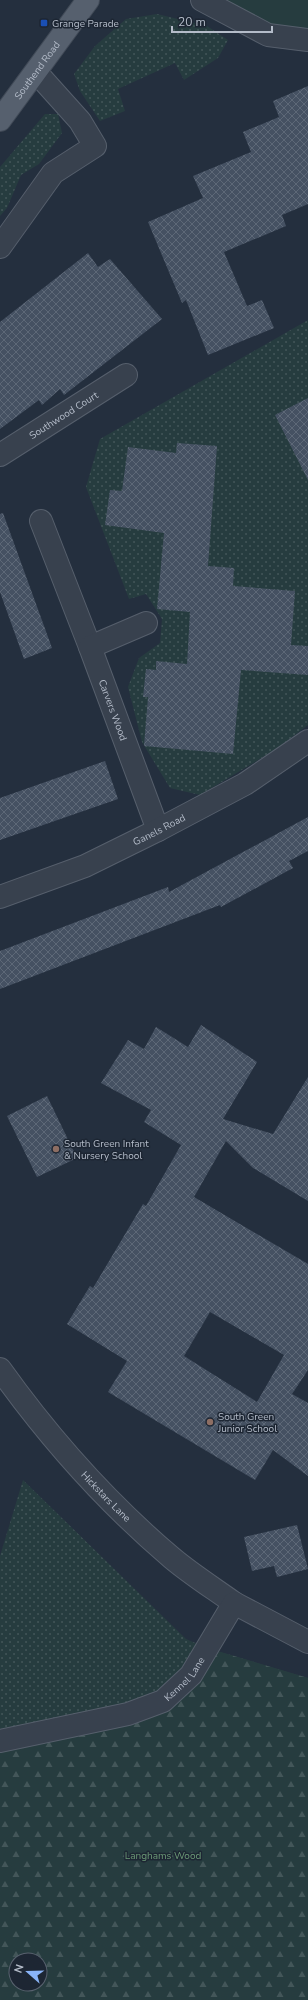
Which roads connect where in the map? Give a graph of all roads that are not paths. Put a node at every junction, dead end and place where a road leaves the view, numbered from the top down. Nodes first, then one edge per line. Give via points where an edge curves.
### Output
1 (88, 0) edge
2 (202, 0) edge
3 (308, 40) edge
4 (36, 72) junction
5 (0, 120) edge
6 (0, 247) edge
7 (126, 375) dead end
8 (0, 455) edge
9 (41, 521) dead end
10 (146, 623) dead end
11 (90, 647) junction
12 (308, 741) edge
13 (158, 830) junction
14 (0, 897) edge
15 (0, 1369) edge
16 (234, 1603) junction
17 (308, 1642) edge
18 (0, 1741) edge

1 - 4 main road, Southend Road
2 - 3 street via 268,35
4 - 5 main road, Southend Road
4 - 6 street via 80,121 95,146 53,173
7 - 8 street, Southwood Court
9 - 11 street, Carvers Wood
10 - 11 street
11 - 13 street, Carvers Wood
12 - 13 street, Ganels Road via 245,784
13 - 14 street, Ganels Road via 85,866
15 - 16 street, Hickstars Lane via 60,1448 114,1505 173,1559
16 - 17 street
16 - 18 street, Kennel Lane via 191,1676 163,1700 128,1714

